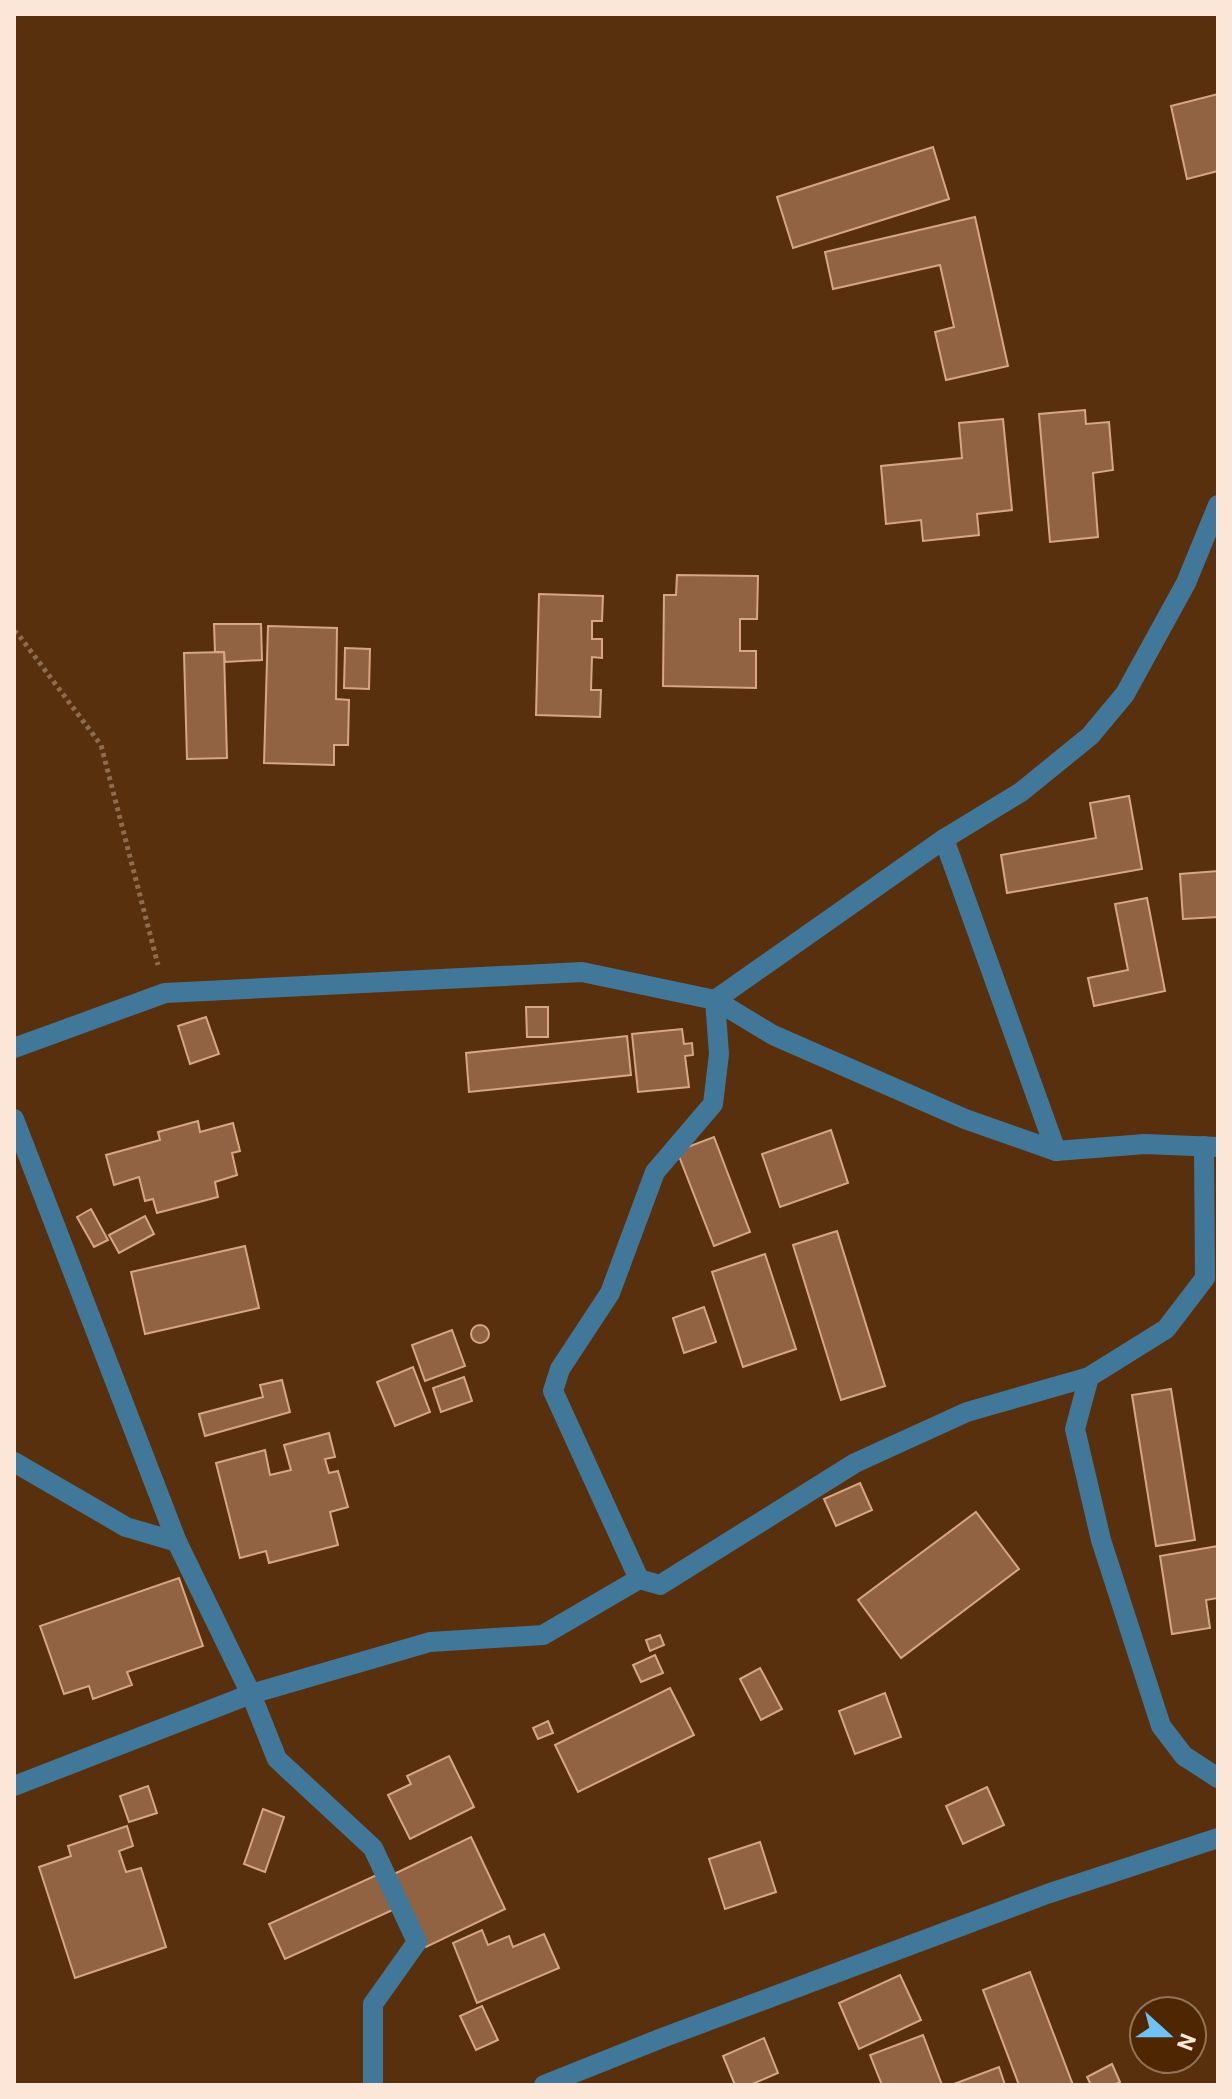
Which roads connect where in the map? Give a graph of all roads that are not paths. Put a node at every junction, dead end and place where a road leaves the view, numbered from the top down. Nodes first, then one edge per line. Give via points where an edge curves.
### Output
1 (1218, 505) edge
2 (944, 839) junction
3 (715, 1000) junction
4 (14, 1048) edge
5 (14, 1119) edge
6 (1211, 1147) edge
7 (1056, 1151) junction
8 (1089, 1377) junction
9 (14, 1462) edge
10 (177, 1542) junction
11 (639, 1579) junction
12 (251, 1694) junction
13 (1218, 1778) edge
14 (14, 1786) edge
15 (1218, 1838) edge
16 (373, 2085) edge
17 (544, 2085) edge

1 - 2 street via 1186,583 1125,694 1090,736 1021,792
2 - 3 street
2 - 7 street
3 - 4 street via 582,972 165,993
3 - 7 street via 773,1035 965,1119
3 - 11 street via 719,1054 713,1104 655,1172 610,1293 560,1369 553,1391
5 - 10 street
6 - 7 street via 1145,1144
6 - 8 street via 1205,1278 1166,1329
8 - 11 street via 953,1418 855,1463 660,1585
8 - 13 street via 1075,1429 1101,1540 1147,1683 1161,1726 1184,1756
9 - 10 street via 126,1527
10 - 12 street
11 - 12 street via 543,1635 430,1642
12 - 14 street
12 - 16 street via 277,1759 373,1848 417,1942 373,2004
15 - 17 street via 1033,1900

